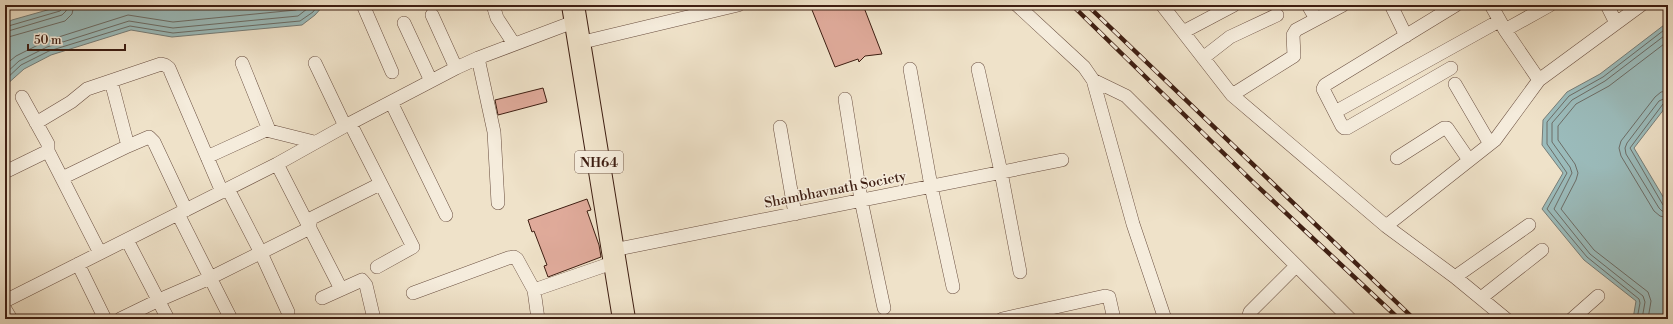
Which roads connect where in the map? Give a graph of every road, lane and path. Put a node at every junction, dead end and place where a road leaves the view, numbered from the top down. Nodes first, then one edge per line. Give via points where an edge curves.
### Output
1 (363, 5) edge
2 (493, 5) edge
3 (738, 5) edge
4 (1017, 5) edge
5 (1162, 5) edge
6 (1234, 5) edge
7 (1308, 5) edge
8 (1343, 5) edge
9 (1391, 5) edge
10 (1456, 5) edge
11 (1491, 5) edge
12 (1550, 5) edge
13 (1607, 5) edge
14 (1641, 5) edge
15 (698, 10) edge
16 (574, 13) edge
17 (432, 15) dead end
18 (1277, 15) dead end
19 (1316, 19) junction
20 (404, 23) dead end
21 (1616, 23) junction
22 (1502, 25) junction
23 (1183, 32) junction
24 (1406, 36) junction
25 (579, 43) junction
26 (514, 44) junction
27 (478, 58) junction
28 (1203, 58) junction
29 (242, 63) dead end
30 (315, 63) dead end
31 (456, 68) junction
32 (1451, 68) dead end
33 (910, 69) dead end
34 (978, 69) dead end
35 (392, 72) dead end
36 (1093, 80) junction
37 (1539, 80) junction
38 (111, 81) junction
39 (431, 81) junction
40 (1455, 84) dead end
41 (1232, 94) junction
42 (22, 97) dead end
43 (845, 99) dead end
44 (391, 102) junction
45 (1335, 112) junction
46 (36, 123) junction
47 (348, 124) junction
48 (780, 127) dead end
49 (269, 130) junction
50 (314, 142) junction
51 (1490, 144) junction
52 (128, 146) junction
53 (48, 151) junction
54 (207, 157) junction
55 (1397, 158) dead end
56 (1062, 160) dead end
57 (1469, 160) junction
58 (277, 164) junction
59 (5, 172) edge
60 (1001, 172) junction
61 (62, 178) junction
62 (380, 184) junction
63 (930, 186) junction
64 (225, 190) junction
65 (861, 200) junction
66 (498, 203) dead end
67 (182, 212) junction
68 (794, 214) junction
69 (446, 215) dead end
70 (1528, 225) dead end
71 (1386, 226) junction
72 (310, 228) junction
73 (127, 240) junction
74 (1542, 250) dead end
75 (261, 252) junction
76 (100, 253) junction
77 (614, 256) junction
78 (78, 264) junction
79 (1296, 266) junction
80 (377, 267) dead end
81 (1020, 272) dead end
82 (1455, 277) junction
83 (210, 278) junction
84 (953, 287) dead end
85 (341, 289) junction
86 (534, 290) junction
87 (413, 293) dead end
88 (1598, 296) dead end
89 (322, 298) dead end
90 (1481, 298) junction
91 (159, 300) junction
92 (5, 301) edge
93 (884, 308) dead end
94 (5, 309) edge
95 (288, 312) dead end
96 (1500, 316) edge
97 (103, 318) edge
98 (11, 319) edge
99 (120, 319) edge
100 (168, 319) edge
101 (230, 319) edge
102 (374, 319) edge
103 (538, 319) edge
104 (624, 319) edge
105 (1002, 319) edge
106 (1114, 319) edge
107 (1165, 319) edge
108 (1252, 319) edge
109 (1350, 319) edge
110 (1572, 319) edge

1 - 35 street
2 - 26 street via 497,18
3 - 15 street
4 - 36 street via 1084,67
5 - 23 street
6 - 23 street
7 - 19 street
8 - 19 street
9 - 24 street
10 - 24 street
11 - 22 street
12 - 22 street
13 - 21 street
14 - 21 street
15 - 25 street
16 - 25 highway, NH64
16 - 26 street
17 - 31 street
18 - 28 street via 1226,40
19 - 41 street via 1293,32 1294,56
20 - 39 street
21 - 37 street
22 - 37 street
22 - 45 street
23 - 28 street
24 - 45 street via 1325,85 1324,89
25 - 77 highway, NH64
26 - 27 street
27 - 31 street
27 - 66 street via 494,132
28 - 41 street
29 - 49 street
30 - 47 street
31 - 39 street
32 - 45 street via 1347,128 1342,126
33 - 63 street
34 - 60 street
36 - 79 street via 1126,96
36 - 107 street via 1130,215
37 - 51 street via 1499,136
38 - 46 street via 87,89
38 - 52 street
38 - 54 street via 161,64 169,68
39 - 44 street
40 - 51 street
41 - 71 street
42 - 46 street
43 - 65 street
44 - 47 street
44 - 69 street
46 - 53 street via 48,144
47 - 50 street
47 - 62 street
48 - 68 street
49 - 50 street
49 - 54 street
50 - 58 street
51 - 57 street
52 - 61 street
52 - 67 street via 146,138 152,139
53 - 59 street
53 - 61 street
54 - 64 street
55 - 57 street via 1447,128
56 - 60 street, Shambhavnath Society
57 - 71 street
58 - 64 street
58 - 72 street
60 - 63 street, Shambhavnath Society
60 - 81 street
61 - 76 street
62 - 72 street via 310,219
62 - 80 street via 413,247
63 - 65 street, Shambhavnath Society
63 - 84 street
64 - 67 street
64 - 75 street
65 - 68 street, Shambhavnath Society
65 - 93 street
67 - 73 street
67 - 83 street
68 - 77 street, Shambhavnath Society
70 - 82 street
71 - 82 street
72 - 75 street
72 - 85 street
73 - 76 street
73 - 91 street
74 - 90 street
75 - 83 street
75 - 95 street
76 - 78 street
77 - 86 street, Shambhavnath Society
77 - 104 highway, NH64
78 - 92 street
78 - 97 street
79 - 108 street via 1250,312
79 - 109 street
82 - 90 street
83 - 91 street
83 - 101 street
85 - 89 street
85 - 102 street via 359,281 365,282
86 - 87 street via 514,257
86 - 103 street
88 - 110 street
90 - 96 street
91 - 99 street
91 - 100 street
94 - 98 street
105 - 106 street via 1105,296 1111,301

